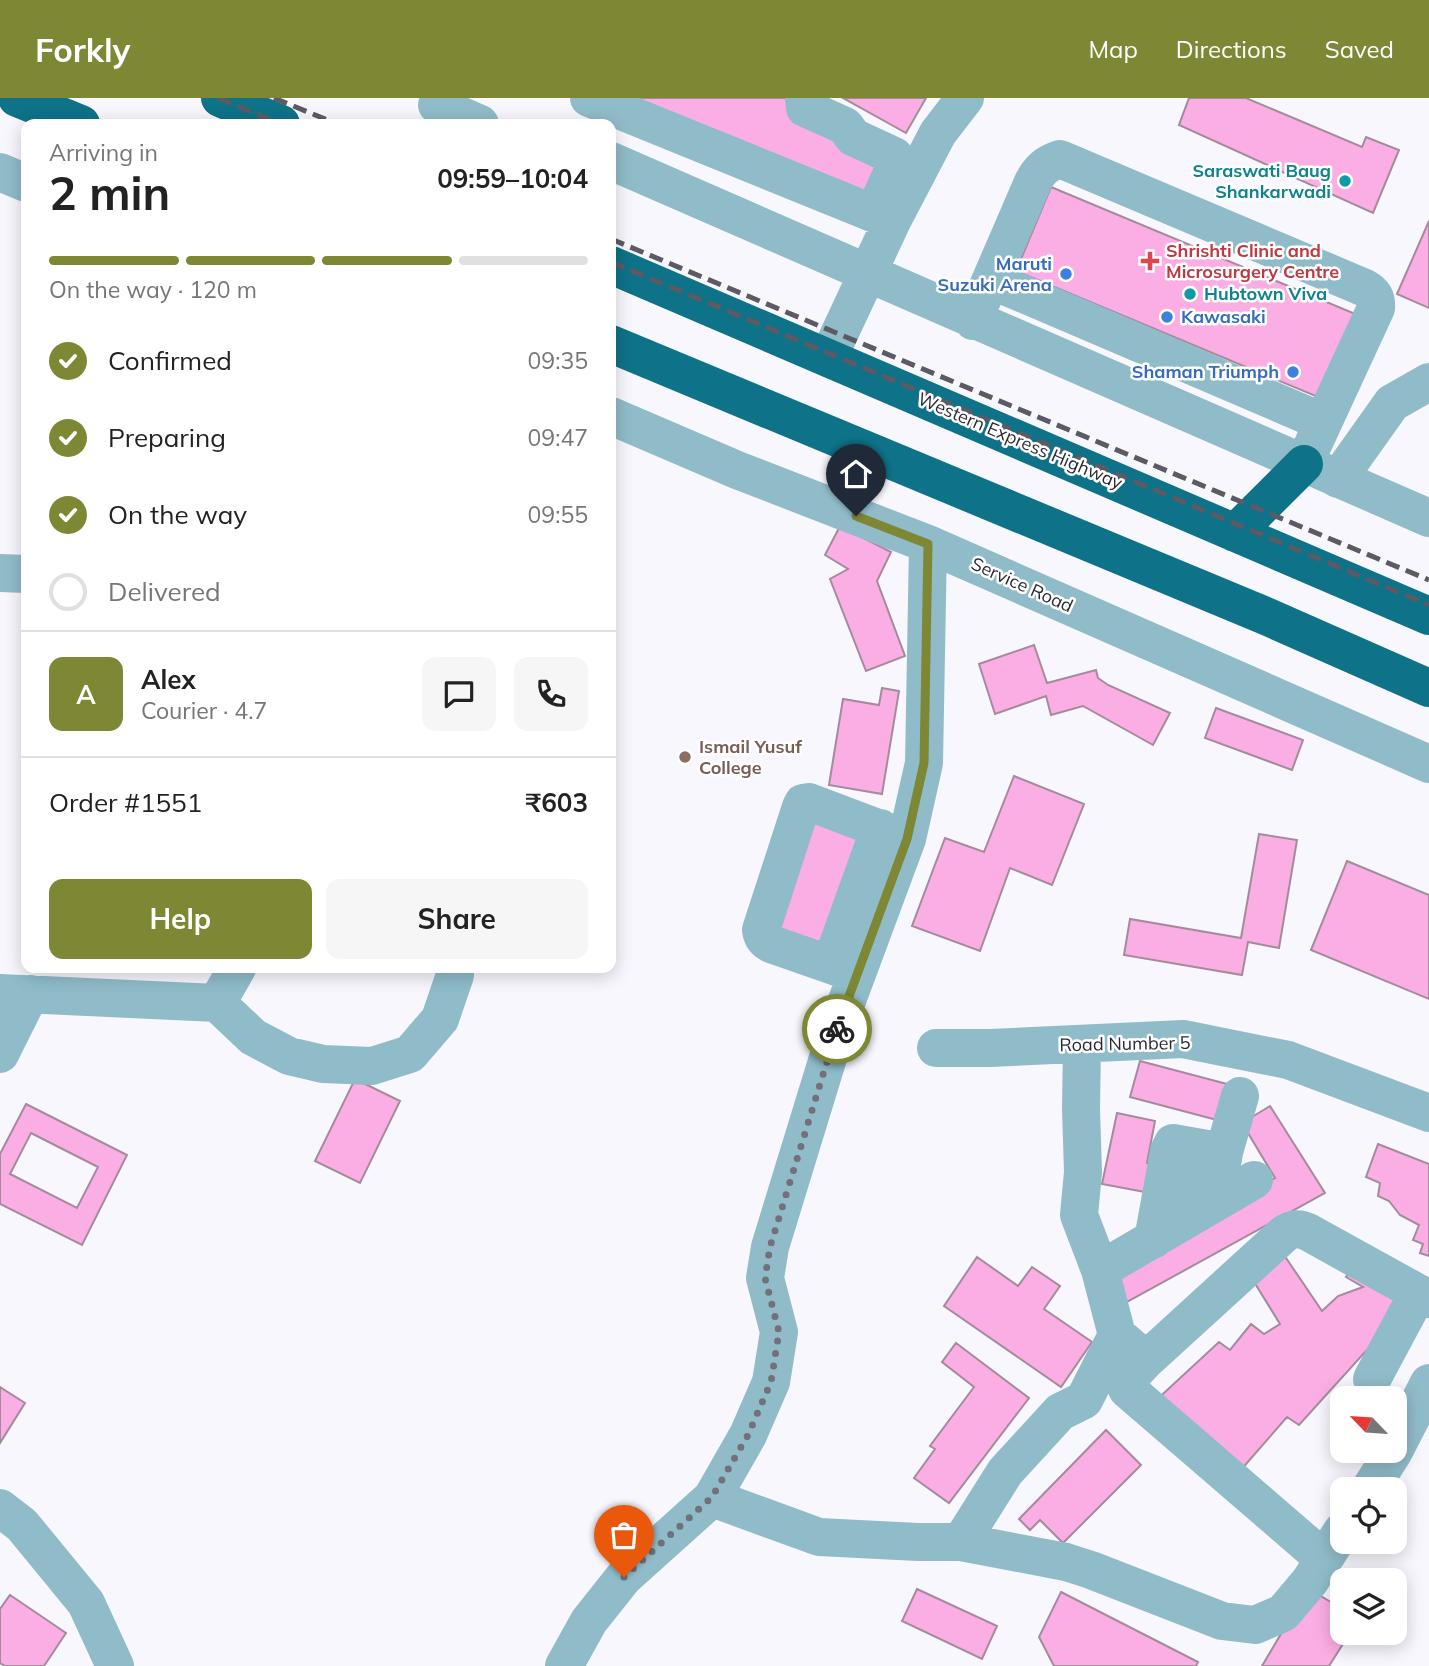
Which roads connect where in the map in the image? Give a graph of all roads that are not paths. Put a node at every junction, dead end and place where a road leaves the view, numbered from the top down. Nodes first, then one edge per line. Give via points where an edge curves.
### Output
1 (17, 98) edge
2 (220, 98) edge
3 (589, 98) edge
4 (804, 98) edge
5 (965, 98) edge
6 (430, 109) edge
7 (69, 119) edge
8 (269, 119) edge
9 (463, 119) edge
10 (616, 163) edge
11 (0, 172) edge
12 (21, 181) edge
13 (883, 217) junction
14 (616, 267) edge
15 (867, 274) junction
16 (990, 280) junction
17 (974, 321) junction
18 (616, 346) edge
19 (828, 358) junction
20 (1429, 382) edge
21 (616, 418) edge
22 (1324, 422) junction
23 (1304, 464) junction
24 (1338, 479) junction
25 (1429, 518) edge
26 (1236, 533) junction
27 (928, 544) junction
28 (0, 573) edge
29 (21, 574) edge
30 (1429, 616) edge
31 (1429, 688) edge
32 (1429, 764) edge
33 (893, 833) junction
34 (844, 969) junction
35 (234, 973) edge
36 (455, 973) edge
37 (15, 994) edge
38 (218, 1003) junction
39 (1082, 1044) junction
40 (936, 1048) dead end
41 (0, 1054) edge
42 (1240, 1096) dead end
43 (1429, 1113) edge
44 (1254, 1180) dead end
45 (1153, 1240) junction
46 (1100, 1270) junction
47 (1423, 1296) edge
48 (1117, 1335) junction
49 (1146, 1360) junction
50 (1372, 1379) dead end
51 (1429, 1383) edge
52 (1407, 1425) edge
53 (712, 1497) junction
54 (0, 1508) edge
55 (961, 1542) junction
56 (1330, 1543) edge
57 (1330, 1550) edge
58 (115, 1666) edge
59 (564, 1666) edge

1 - 7 highway
2 - 8 highway
3 - 13 street
4 - 13 street via 805,108 894,156
5 - 13 street
6 - 9 street
10 - 15 street
11 - 12 street
13 - 15 street
14 - 19 highway, Western Express Highway
15 - 17 street
15 - 19 street
16 - 17 street
16 - 22 street
16 - 22 street via 1033,182 1047,163 1060,159 1365,288 1374,295 1376,308
17 - 23 street
18 - 31 highway
19 - 26 highway, Western Express Highway
20 - 24 street via 1392,403
21 - 27 street, Service Road
22 - 23 street
23 - 24 street
23 - 26 highway
24 - 25 street
26 - 30 highway, Western Express Highway
27 - 32 street, Service Road
27 - 33 street via 924,763
28 - 29 street
33 - 34 street
33 - 34 street via 809,802 801,807 762,935 771,944
34 - 53 street via 839,1022 770,1247 765,1278 779,1332 771,1382 748,1435
35 - 38 street
36 - 38 street via 440,1019 410,1054 372,1066 323,1064 289,1056 253,1037
37 - 38 street
37 - 41 street
39 - 40 street, Road Number 5
39 - 43 street, Road Number 5 via 1182,1040 1288,1060
39 - 46 street via 1079,1215
42 - 45 street via 1224,1152 1172,1143
44 - 45 street
45 - 46 street
46 - 48 street
47 - 49 street via 1308,1232 1290,1230
47 - 50 street
48 - 49 street
48 - 55 street via 1084,1400 1060,1412 1005,1472
49 - 56 street via 1126,1381 1127,1389
51 - 52 street
53 - 55 street via 819,1537
53 - 59 street via 624,1577 589,1621
54 - 58 street via 22,1525 86,1603
55 - 57 street via 1066,1562 1223,1622 1255,1625 1283,1613

